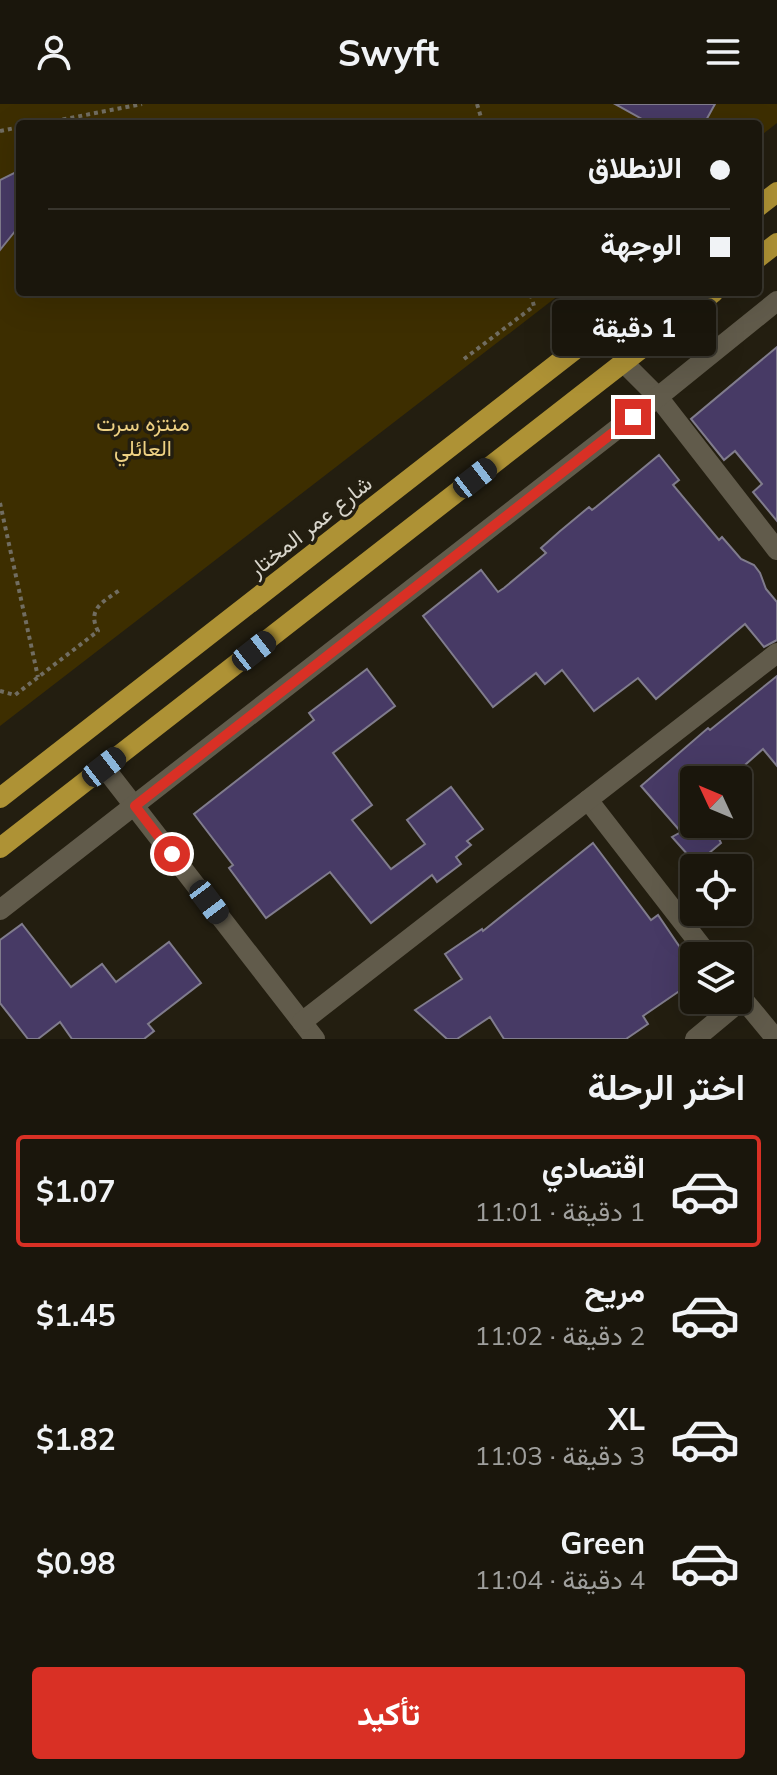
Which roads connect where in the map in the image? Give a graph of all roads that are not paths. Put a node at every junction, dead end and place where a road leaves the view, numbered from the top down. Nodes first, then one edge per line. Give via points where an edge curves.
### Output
1 (644, 296) edge
2 (709, 296) edge
3 (777, 301) edge
4 (624, 363) junction
5 (658, 397) junction
6 (774, 541) edge
7 (777, 653) edge
8 (104, 767) junction
9 (0, 798) edge
10 (588, 800) junction
11 (135, 806) junction
12 (0, 848) edge
13 (0, 910) edge
14 (698, 942) edge
15 (752, 1010) edge
16 (721, 1014) edge
17 (302, 1022) junction
18 (315, 1039) edge
19 (695, 1039) edge
20 (776, 1039) edge

1 - 9 main road, شارع عمر المختار
2 - 4 main road
3 - 5 street
4 - 5 street
4 - 8 main road
5 - 6 street
5 - 11 street
7 - 10 street
8 - 11 street
8 - 12 main road
10 - 14 street
10 - 17 street
11 - 13 street
11 - 17 street
15 - 20 street
16 - 19 street
17 - 18 street

